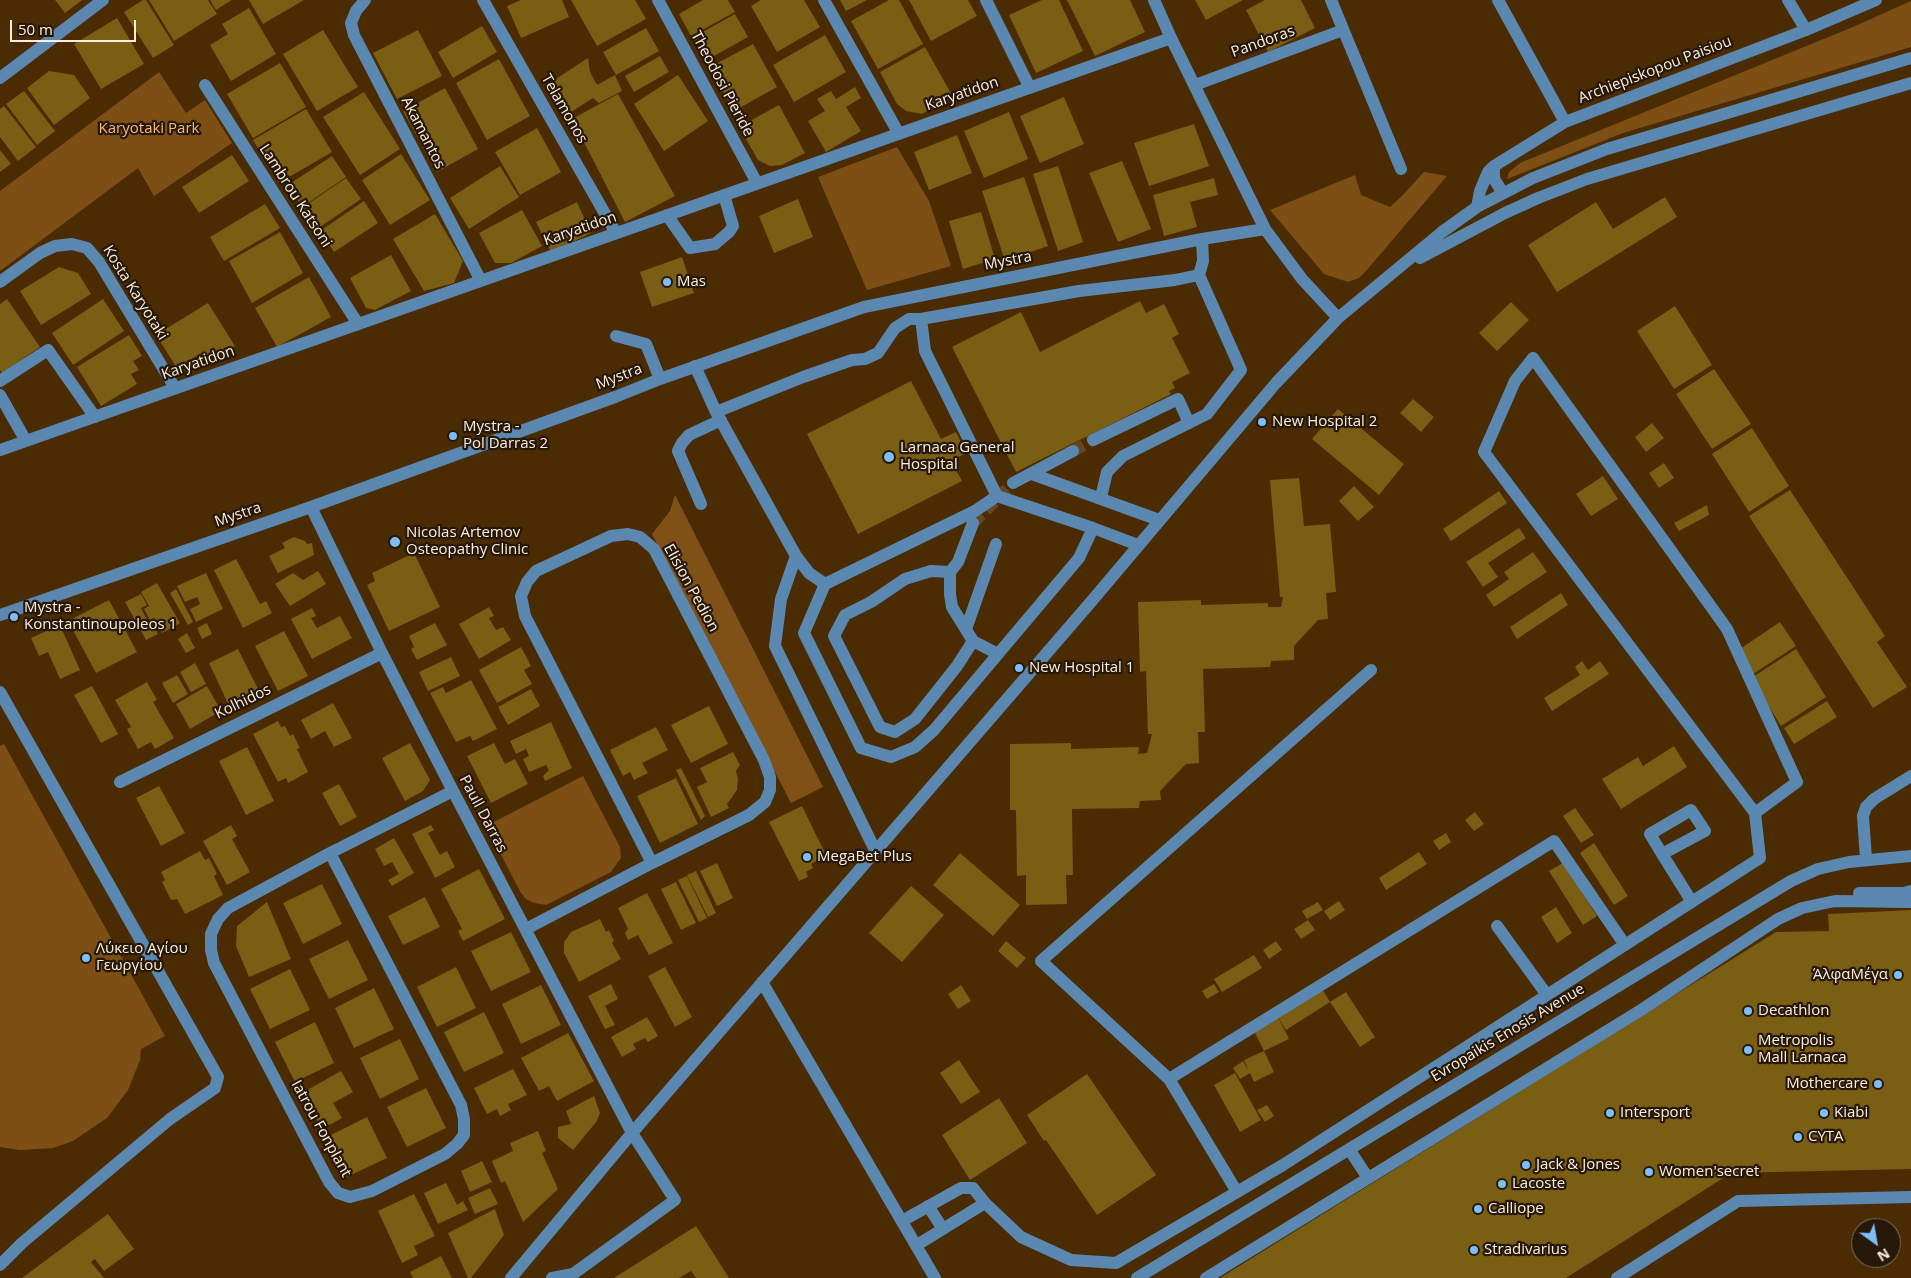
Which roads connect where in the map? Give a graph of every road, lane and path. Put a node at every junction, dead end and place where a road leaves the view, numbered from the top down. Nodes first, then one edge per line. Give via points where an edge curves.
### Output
1 (103, 0) edge
2 (365, 0) edge
3 (483, 0) edge
4 (658, 0) edge
5 (824, 0) edge
6 (986, 0) edge
7 (1154, 0) edge
8 (1331, 0) edge
9 (1498, 0) edge
10 (1788, 0) edge
11 (1876, 0) edge
12 (1343, 30) junction
13 (1806, 30) junction
14 (1171, 38) junction
15 (1911, 58) edge
16 (0, 78) edge
17 (1911, 83) edge
18 (205, 85) dead end
19 (1194, 85) junction
20 (1030, 88) junction
21 (1565, 122) junction
22 (899, 134) junction
23 (1494, 166) junction
24 (1401, 169) dead end
25 (757, 183) junction
26 (1503, 193) junction
27 (724, 195) junction
28 (1477, 208) junction
29 (667, 215) junction
30 (1265, 229) junction
31 (616, 233) junction
32 (1202, 239) junction
33 (1400, 269) junction
34 (1199, 275) junction
35 (481, 281) junction
36 (0, 282) edge
37 (1338, 318) junction
38 (921, 319) junction
39 (358, 324) junction
40 (616, 336) dead end
41 (695, 366) junction
42 (660, 379) junction
43 (0, 381) edge
44 (175, 388) junction
45 (0, 396) edge
46 (719, 416) junction
47 (95, 417) junction
48 (1189, 423) junction
49 (1093, 440) tunnel mouth
50 (26, 441) junction
51 (0, 450) edge
52 (1073, 451) tunnel mouth
53 (1032, 474) junction
54 (1013, 482) tunnel mouth
55 (997, 496) junction
56 (1101, 497) junction
57 (701, 504) dead end
58 (312, 507) junction
59 (1159, 520) junction
60 (973, 522) tunnel mouth
61 (1093, 528) junction
62 (996, 544) dead end
63 (1138, 545) junction
64 (796, 556) junction
65 (950, 572) junction
66 (824, 584) junction
67 (0, 615) edge
68 (966, 629) junction
69 (973, 641) junction
70 (382, 653) junction
71 (998, 654) junction
72 (1372, 670) dead end
73 (0, 692) edge
74 (1911, 776) edge
75 (120, 782) dead end
76 (453, 791) junction
77 (1755, 813) junction
78 (875, 850) junction
79 (330, 853) junction
80 (1662, 854) dead end
81 (1911, 856) edge
82 (1866, 859) junction
83 (652, 863) junction
84 (1911, 890) edge
85 (1836, 901) junction
86 (1692, 902) junction
87 (1911, 902) edge
88 (1497, 926) dead end
89 (526, 929) junction
90 (1625, 945) junction
91 (762, 982) junction
92 (1547, 996) junction
93 (1169, 1080) junction
94 (632, 1133) junction
95 (1349, 1149) junction
96 (1368, 1178) junction
97 (1237, 1192) junction
98 (1911, 1197) edge
99 (985, 1203) junction
100 (928, 1206) junction
101 (902, 1221) junction
102 (943, 1229) junction
103 (917, 1245) junction
104 (0, 1265) edge
105 (511, 1278) edge
106 (552, 1278) edge
107 (935, 1278) edge
108 (1137, 1278) edge
109 (1206, 1278) edge
110 (1617, 1278) edge

1 - 16 street
2 - 35 street, Akamantos via 351,23 354,35
3 - 31 street, Telamonos
4 - 25 street, Theodosi Pieride
5 - 22 street
6 - 20 street
7 - 14 street
8 - 12 street
9 - 21 street
10 - 13 street
11 - 13 street, Archiepiskopou Paisiou
12 - 19 street, Pandoras
12 - 24 street
13 - 21 street, Archiepiskopou Paisiou
14 - 19 street
14 - 20 street, Karyatidon
15 - 26 street via 1607,149
17 - 33 street via 1587,179 1505,213
18 - 39 street, Lambrou Katsoni
19 - 30 street
20 - 22 street, Karyatidon
21 - 23 street, Archiepiskopou Paisiou
22 - 25 street, Karyatidon
23 - 26 street via 1494,179
23 - 28 street, Archiepiskopou Paisiou via 1480,191
25 - 27 street, Karyatidon
26 - 28 street
27 - 29 street, Karyatidon
27 - 29 street via 733,226 715,244 690,248
28 - 33 street via 1442,232
29 - 31 street, Karyatidon
30 - 32 street, Mystra
30 - 37 street via 1302,279
31 - 35 street, Karyatidon
32 - 34 street via 1203,261
32 - 41 street, Mystra via 864,307
33 - 37 street
34 - 38 street via 1078,291
34 - 48 street via 1241,370 1207,414
35 - 39 street, Karyatidon
36 - 44 street, Kosta Karyotaki via 55,246 72,244 87,248 99,262
37 - 59 street via 1276,383
38 - 46 street via 909,319 895,328 878,353 803,377
38 - 55 street via 925,350
39 - 44 street, Karyatidon
40 - 42 street via 646,344
41 - 42 street, Mystra
41 - 46 street
42 - 58 street, Mystra
43 - 47 street via 48,350
44 - 47 street, Karyatidon
45 - 50 street
46 - 57 street via 689,435 678,451
46 - 64 street
47 - 50 street, Karyatidon
48 - 49 street via 1178,399
48 - 56 street via 1124,456 1107,472
50 - 51 street, Karyatidon
52 - 53 street
53 - 54 street
53 - 56 street
55 - 61 street
55 - 66 street via 976,511
56 - 59 street
58 - 67 street, Mystra
58 - 70 street, Paull Darras
59 - 63 street
60 - 65 street via 958,562
61 - 63 street
61 - 71 street via 1079,558
62 - 68 street
63 - 78 street
64 - 66 street via 809,573
64 - 78 street via 781,599 775,646
65 - 68 street via 952,607
65 - 69 street via 931,572 905,579 845,615 834,636 880,727 895,732 915,720
66 - 71 street via 804,633 861,748 891,757 915,747 934,730
68 - 69 street
69 - 71 street
70 - 75 street, Kolhidos
70 - 76 street, Paull Darras
72 - 93 street via 1041,961
73 - 104 street via 218,1077 215,1088 170,1119
74 - 82 street via 1866,807 1863,816
76 - 79 street, Iatrou Fonplant
76 - 89 street, Paull Darras
77 - 77 street via 1484,452 1515,381 1533,358 1727,629 1797,782
77 - 86 street via 1760,858
78 - 91 street
79 - 79 street, Iatrou Fonplant via 228,908 211,934 211,950 214,964 329,1182 338,1193 350,1197 372,1191 445,1154 464,1135 464,1119 461,1105
80 - 86 street
81 - 82 street, Evropaikis Enosis Avenue
82 - 95 street, Evropaikis Enosis Avenue via 1818,869 1791,880
83 - 83 street, Elision Pedion via 749,815 764,802 770,790 770,777 654,549 640,537 628,534 611,536 536,571 521,596 525,616
83 - 89 street, Elision Pedion
84 - 85 street via 1904,893 1852,893
85 - 87 street
85 - 96 street via 1802,908 1778,919 1641,1010
86 - 90 street
88 - 92 street
89 - 94 street, Paull Darras
90 - 92 street
90 - 93 street via 1554,841
91 - 94 street
91 - 101 street
92 - 97 street
93 - 97 street
94 - 105 street
94 - 106 street, Paull Darras via 675,1200 573,1274
95 - 96 street
95 - 108 street, Evropaikis Enosis Avenue
96 - 109 street
97 - 99 street via 1116,1263 1071,1260 1021,1237
98 - 110 street via 1738,1201
99 - 100 street via 973,1188 961,1188
99 - 102 street
100 - 101 street
100 - 102 street
101 - 103 street
102 - 103 street
103 - 107 street

